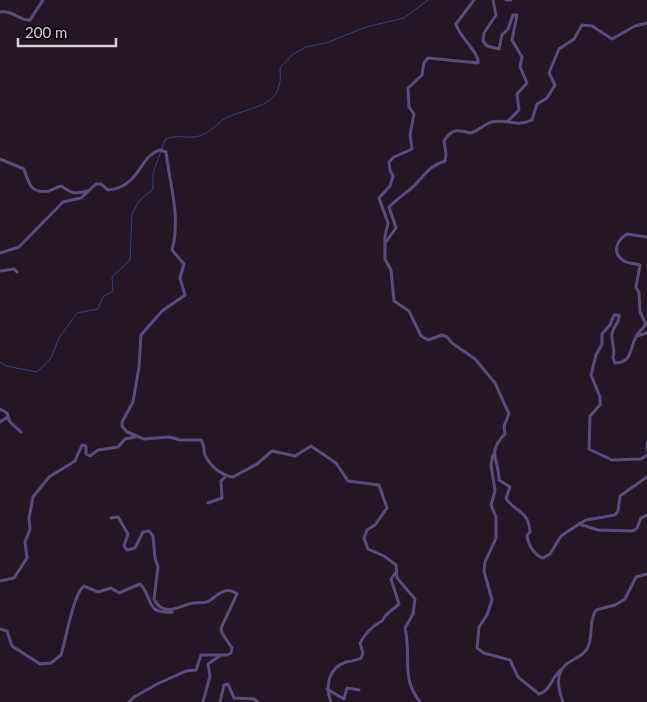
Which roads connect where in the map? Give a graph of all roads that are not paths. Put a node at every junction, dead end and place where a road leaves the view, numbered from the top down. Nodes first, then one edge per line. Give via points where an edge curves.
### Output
1 (43, 0) edge
2 (474, 0) edge
3 (494, 0) edge
4 (506, 0) edge
5 (511, 0) edge
6 (0, 12) edge
7 (647, 23) edge
8 (506, 122) junction
9 (0, 159) edge
10 (88, 191) junction
11 (647, 237) edge
12 (386, 243) junction
13 (0, 253) edge
14 (0, 271) edge
15 (17, 272) dead end
16 (647, 333) edge
17 (636, 336) junction
18 (0, 408) edge
19 (8, 417) junction
20 (0, 422) edge
21 (21, 432) dead end
22 (136, 437) junction
23 (647, 443) edge
24 (647, 450) edge
25 (495, 452) junction
26 (647, 455) edge
27 (227, 476) junction
28 (647, 477) edge
29 (208, 503) dead end
30 (647, 515) edge
31 (111, 518) dead end
32 (579, 524) junction
33 (396, 572) junction
34 (647, 574) edge
35 (0, 581) edge
36 (175, 610) junction
37 (0, 629) edge
38 (222, 655) junction
39 (562, 669) junction
40 (326, 689) junction
41 (359, 690) dead end
42 (129, 702) edge
43 (203, 702) edge
44 (220, 702) edge
45 (258, 702) edge
46 (331, 702) edge
47 (420, 702) edge
48 (563, 702) edge

1 - 6 street via 30,20 10,11
2 - 12 street via 456,24 466,44 476,54 478,63 428,58 422,75 408,88 409,107 414,114 410,135 412,149 389,162 393,176 379,201 388,223
3 - 8 street via 496,15 484,33 483,41 487,46 499,49 502,35 513,15 517,15 512,40 522,57 520,67 527,83 518,93 519,110
4 - 5 street
7 - 8 street via 630,28 612,39 592,26 582,25 574,39 557,51 549,73 554,85 547,98 537,104 534,119 521,125
8 - 12 street via 493,122 470,133 456,130 447,136 444,140 445,161 431,166 390,207 396,228
9 - 10 street via 24,169 29,186 34,190 48,191 61,186 73,194
10 - 13 street via 81,198 63,202 19,247
10 - 22 street via 96,184 108,190 123,187 156,151 166,152 176,209 172,250 184,264 180,278 185,294 162,311 140,338 133,402 121,424 124,430
11 - 17 street via 627,234 620,239 616,250 625,262 638,264 641,268 636,287 640,312 646,324
12 - 25 street via 385,260 391,270 394,301 410,311 421,336 428,340 447,336 475,359 497,386 509,414 504,426 505,434 498,441
14 - 15 street via 14,269
16 - 17 street
17 - 26 street via 629,357 615,363 612,334 619,314 614,315 602,334 602,344 591,376 600,405 590,416 588,447 612,460
18 - 19 street
19 - 20 street
19 - 21 street
22 - 27 street via 201,440 208,459
22 - 35 street via 90,456 86,454 86,446 82,445 75,461 47,479 31,502 30,529 25,542 27,558 14,578
23 - 24 street
25 - 32 street via 500,480 510,489 507,498 510,504 522,511 528,522 528,542 536,554 543,558 550,554 561,536
25 - 39 street via 491,461 495,491 491,505 496,517 496,536 484,571 492,600 478,627 477,648 510,660 518,677 540,694
27 - 29 street via 221,481 223,496
27 - 33 street via 238,475 272,451 295,456 308,446 314,447 336,463 348,481 380,487 386,511 367,530 364,538 368,549 394,563
28 - 32 street via 620,496 615,515
30 - 32 street via 641,518 633,531 598,530
31 - 36 street via 118,517 122,521 128,534 124,546 127,550 135,548 143,532 149,531 153,536 158,567 154,599 160,606
33 - 40 street via 391,579 400,604 382,621 372,625 360,642 361,658 340,666 328,680
33 - 47 street via 397,578 415,599 405,628 408,640 407,678
34 - 39 street via 636,577 622,601 596,610 586,651
36 - 37 street via 164,612 151,607 140,584 119,593 111,588 98,592 84,586 74,604 61,655 46,664 12,646 7,631
36 - 38 street via 191,603 208,601 224,591 235,592 237,597 229,607 221,628 232,650
38 - 42 street via 201,655 196,670 157,684
38 - 43 street via 208,664 210,676
39 - 48 street via 557,686
40 - 41 street via 344,699 347,688
40 - 46 street
44 - 45 street via 224,685 228,684 234,698

